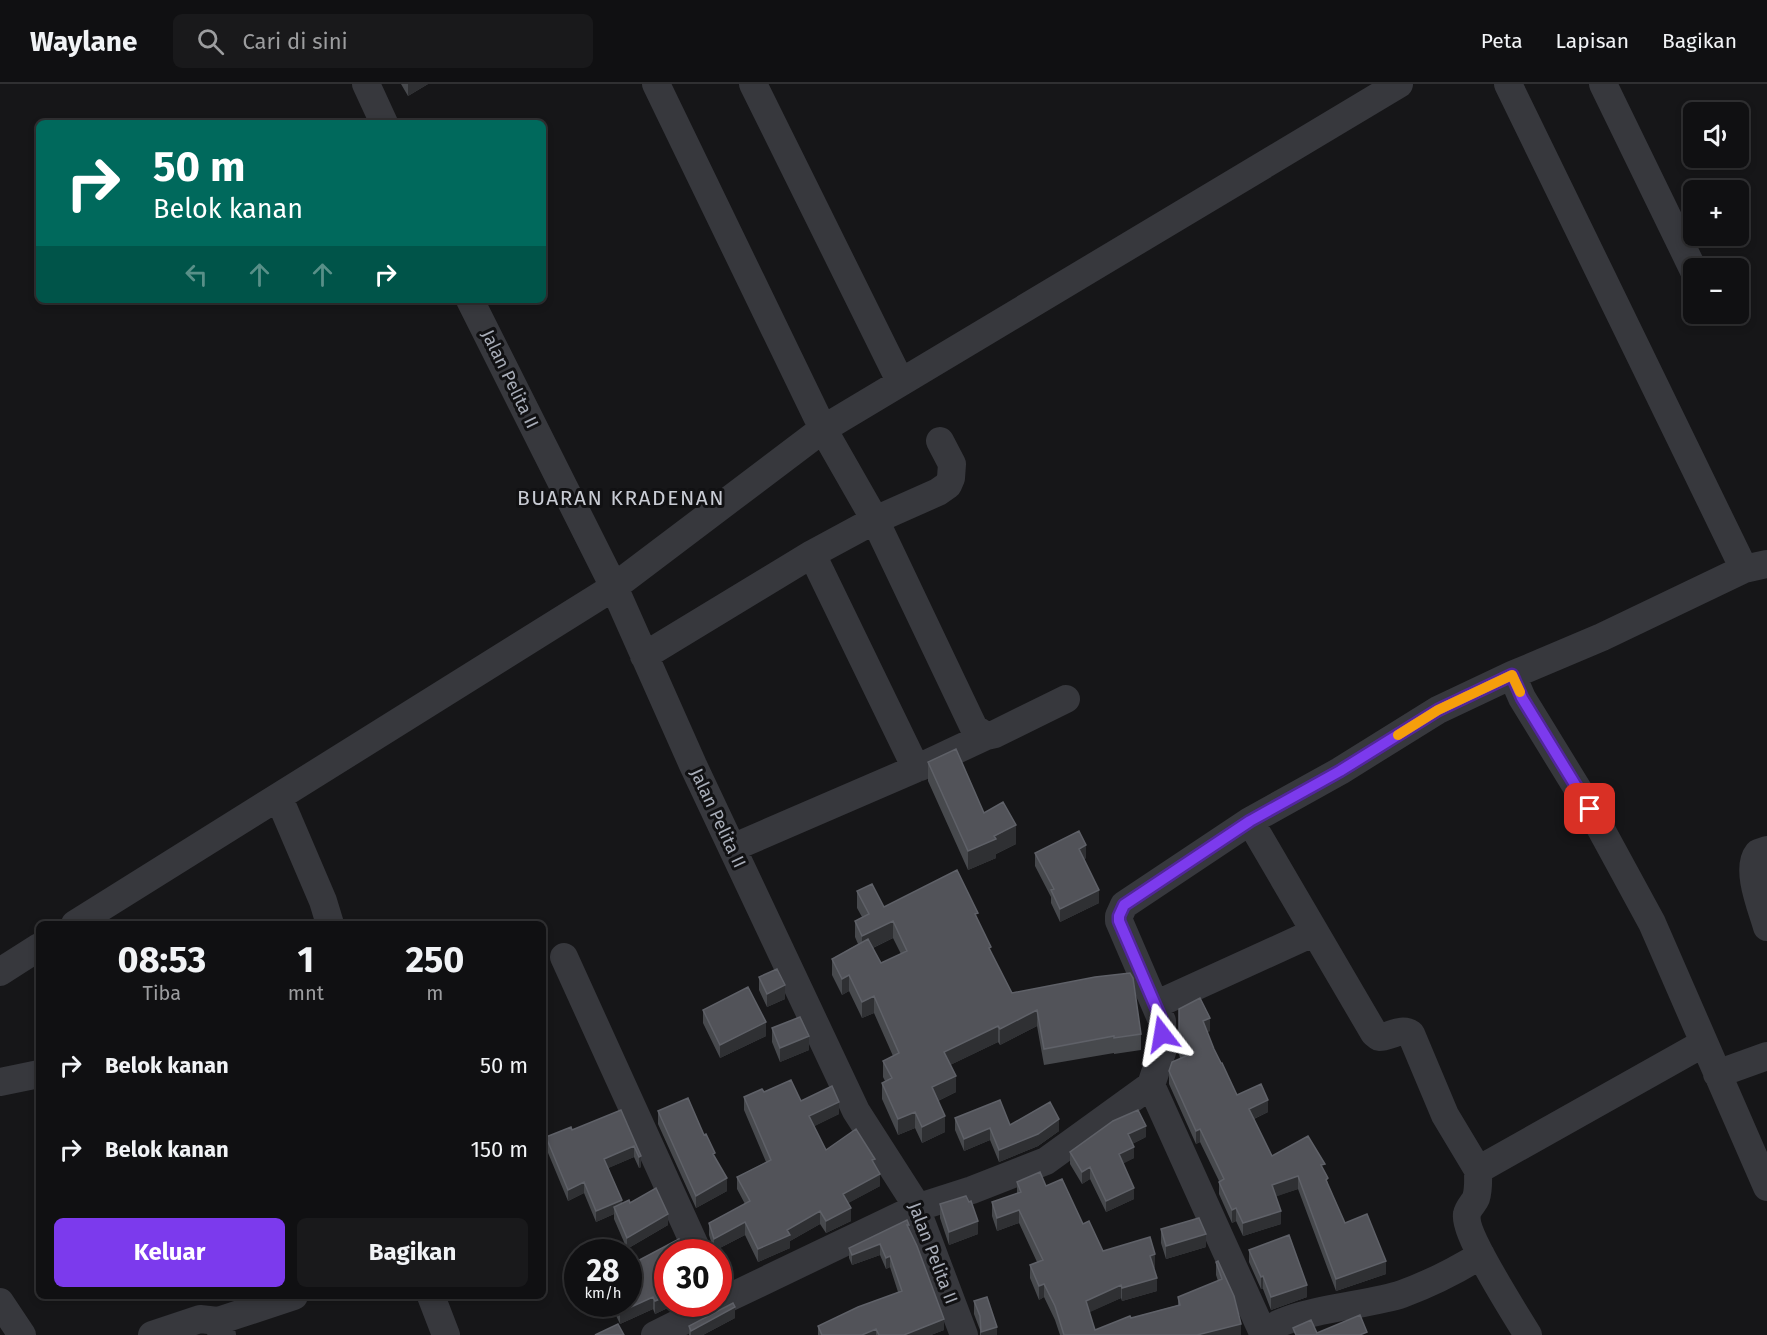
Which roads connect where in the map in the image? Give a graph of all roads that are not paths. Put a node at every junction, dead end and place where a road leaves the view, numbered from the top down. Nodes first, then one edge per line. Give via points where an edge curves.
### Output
1 (366, 84) edge
2 (656, 84) edge
3 (753, 84) edge
4 (1399, 84) edge
5 (1509, 84) edge
6 (1603, 84) edge
7 (383, 120) edge
8 (1687, 258) edge
9 (472, 303) edge
10 (900, 381) junction
11 (823, 429) junction
12 (940, 441) dead end
13 (875, 520) junction
14 (812, 554) junction
15 (1748, 564) edge
16 (614, 587) junction
17 (644, 656) junction
18 (1512, 675) junction
19 (1066, 699) dead end
20 (986, 736) junction
21 (915, 769) junction
22 (274, 801) junction
23 (1250, 821) junction
24 (732, 848) junction
25 (1767, 850) edge
26 (80, 921) edge
27 (329, 921) edge
28 (1767, 927) edge
29 (1315, 932) junction
30 (36, 949) edge
31 (564, 957) dead end
32 (0, 972) edge
33 (1155, 1005) junction
34 (1704, 1043) junction
35 (1767, 1056) edge
36 (1717, 1074) junction
37 (36, 1075) edge
38 (0, 1082) edge
39 (1150, 1085) junction
40 (1478, 1170) junction
41 (1767, 1187) edge
42 (916, 1208) junction
43 (692, 1239) edge
44 (1481, 1255) junction
45 (732, 1296) edge
46 (287, 1299) edge
47 (432, 1299) edge
48 (0, 1302) edge
49 (695, 1317) edge
50 (220, 1328) edge
51 (672, 1331) edge
52 (1263, 1334) edge
53 (22, 1335) edge
54 (152, 1335) edge
55 (446, 1335) edge
56 (964, 1335) edge
57 (1528, 1335) edge

1 - 7 street
2 - 11 street
3 - 10 street
4 - 10 street
5 - 15 street
6 - 8 street
9 - 16 street, Jalan Pelita II
10 - 11 street
11 - 13 street
11 - 16 street
12 - 13 street via 952,464 948,485
13 - 14 street
13 - 20 street via 968,719
14 - 17 street
14 - 21 street
15 - 18 street via 1602,637
16 - 17 street, Jalan Pelita II
16 - 22 street
17 - 24 street, Jalan Pelita II
18 - 23 street via 1438,710
18 - 34 street via 1652,923
19 - 20 street
20 - 21 street
21 - 24 street
22 - 26 street
22 - 27 street
23 - 29 street
23 - 33 street via 1130,900 1122,910 1119,921
24 - 42 street, Jalan Pelita II via 856,1111
25 - 28 street via 1758,853 1753,864
29 - 33 street
29 - 40 street via 1374,1033 1379,1037 1401,1031 1411,1034 1445,1115
30 - 32 street
31 - 43 street
33 - 39 street via 1162,1021 1162,1049
34 - 36 street
34 - 40 street
35 - 36 street
36 - 41 street
37 - 38 street
39 - 42 street via 1046,1161
39 - 52 street
40 - 44 street via 1479,1186 1467,1223
42 - 45 street
42 - 56 street, Jalan Pelita II
44 - 52 street via 1402,1294 1312,1313 1269,1328
44 - 57 street
46 - 50 street
47 - 55 street
48 - 53 street
49 - 51 street
50 - 54 street via 200,1319

